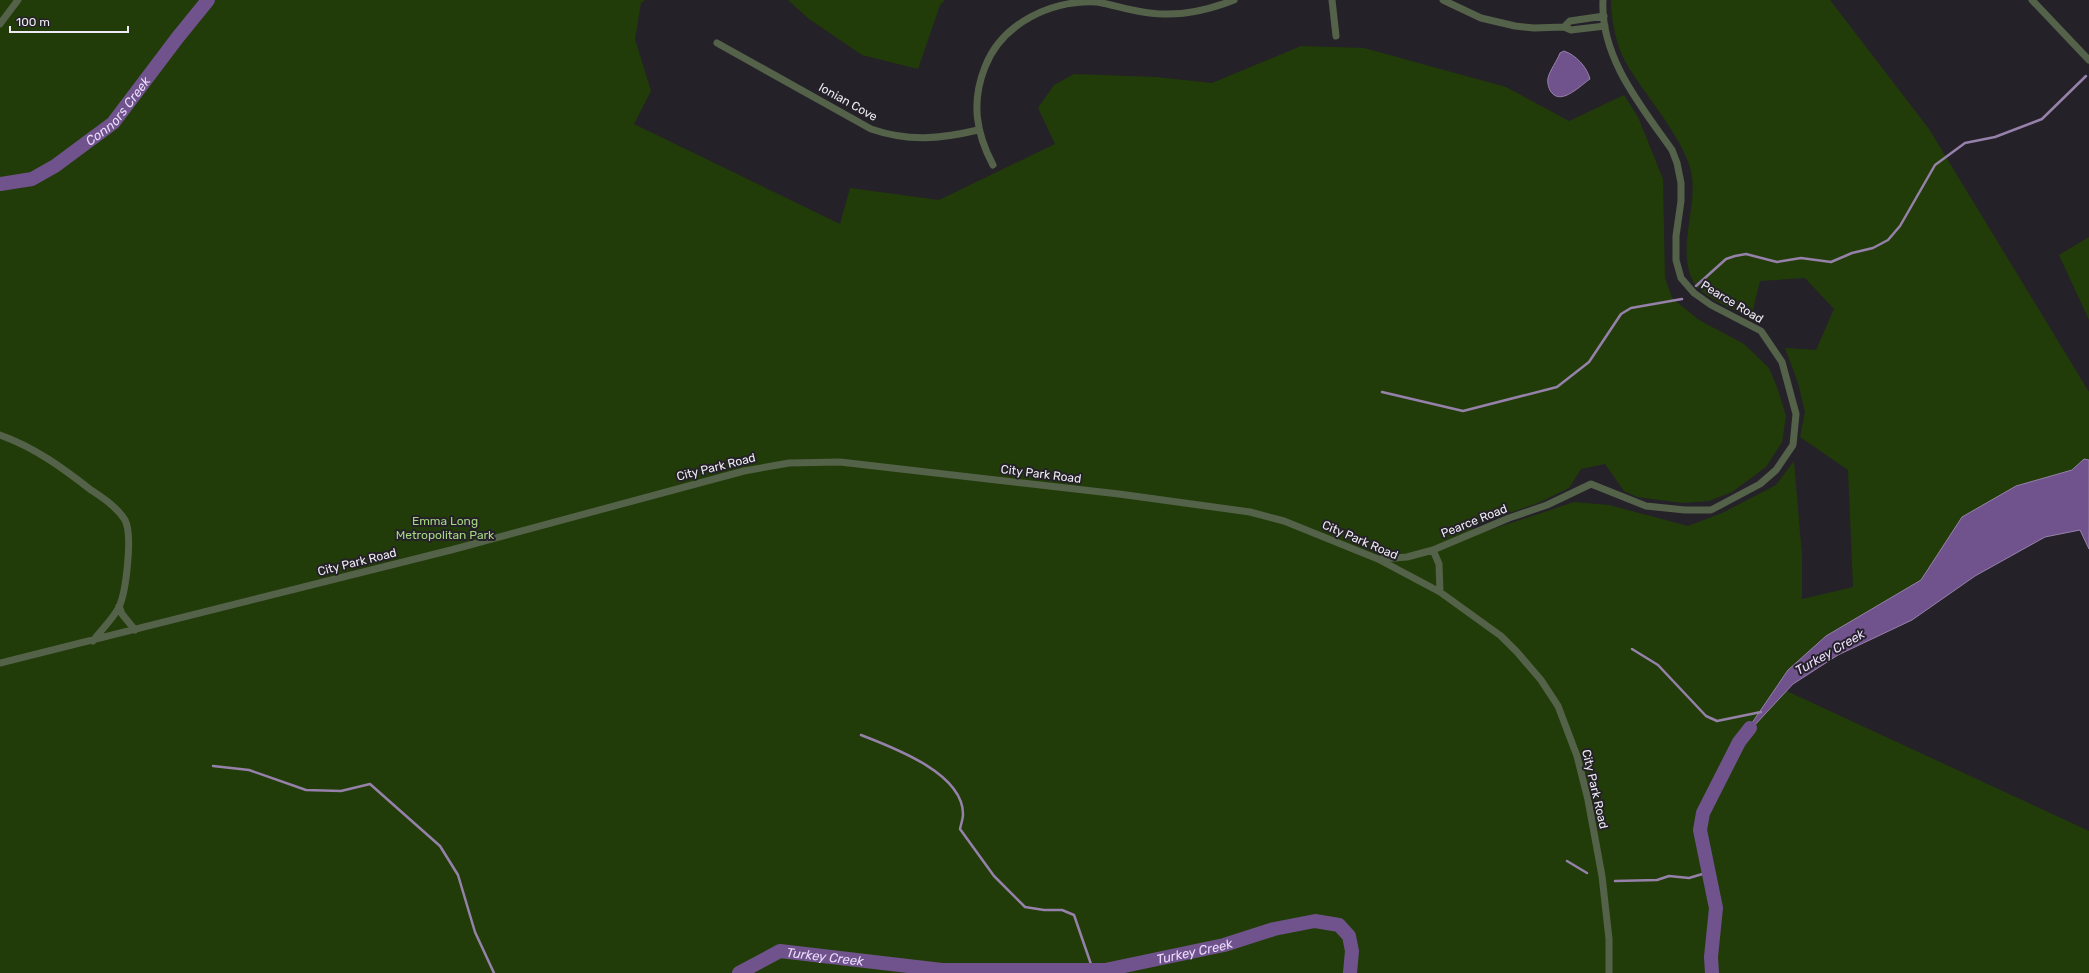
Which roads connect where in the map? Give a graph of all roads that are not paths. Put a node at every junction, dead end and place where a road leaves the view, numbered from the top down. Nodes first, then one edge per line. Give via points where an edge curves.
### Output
1 (18, 0) edge
2 (1234, 0) edge
3 (1332, 0) edge
4 (1444, 0) edge
5 (1603, 0) edge
6 (2032, 0) edge
7 (1604, 16) junction
8 (0, 24) edge
9 (1605, 26) junction
10 (1564, 27) junction
11 (1336, 36) dead end
12 (717, 43) dead end
13 (2089, 60) edge
14 (978, 130) junction
15 (993, 166) dead end
16 (0, 435) edge
17 (1433, 550) junction
18 (1378, 559) junction
19 (1440, 592) junction
20 (119, 606) junction
21 (135, 630) junction
22 (92, 641) junction
23 (0, 663) edge
24 (1609, 973) edge

1 - 8 street
2 - 14 street via 1200,11 1164,14 1139,12 1098,2 1072,1 1031,14 1002,38 987,61 976,98
3 - 11 street
4 - 10 street via 1481,18 1507,25 1534,28
5 - 7 street, Pearce Road
6 - 13 street
7 - 9 street, Pearce Road
7 - 10 street via 1570,21
9 - 10 street via 1571,30
9 - 17 street, Pearce Road via 1621,73 1672,150 1677,163 1681,201 1676,236 1676,260 1681,278 1694,294 1760,331 1782,362 1796,414 1793,445 1776,470 1760,484 1711,510 1646,506 1591,484 1547,505
12 - 14 street, Ionian Cove via 871,128 893,136 954,136
14 - 15 street
16 - 20 street via 58,465 113,506 121,515 128,527 129,538 128,560
17 - 18 street, Pearce Road via 1407,557
17 - 19 street via 1439,564
18 - 19 street, City Park Road
18 - 21 street, City Park Road via 1284,521 1250,512 937,472 809,461 744,471 515,533
19 - 24 street, City Park Road via 1501,636 1518,652 1558,706 1577,756 1588,800 1602,876 1609,939
20 - 21 street
20 - 22 street
21 - 22 street, City Park Road
22 - 23 street, City Park Road

